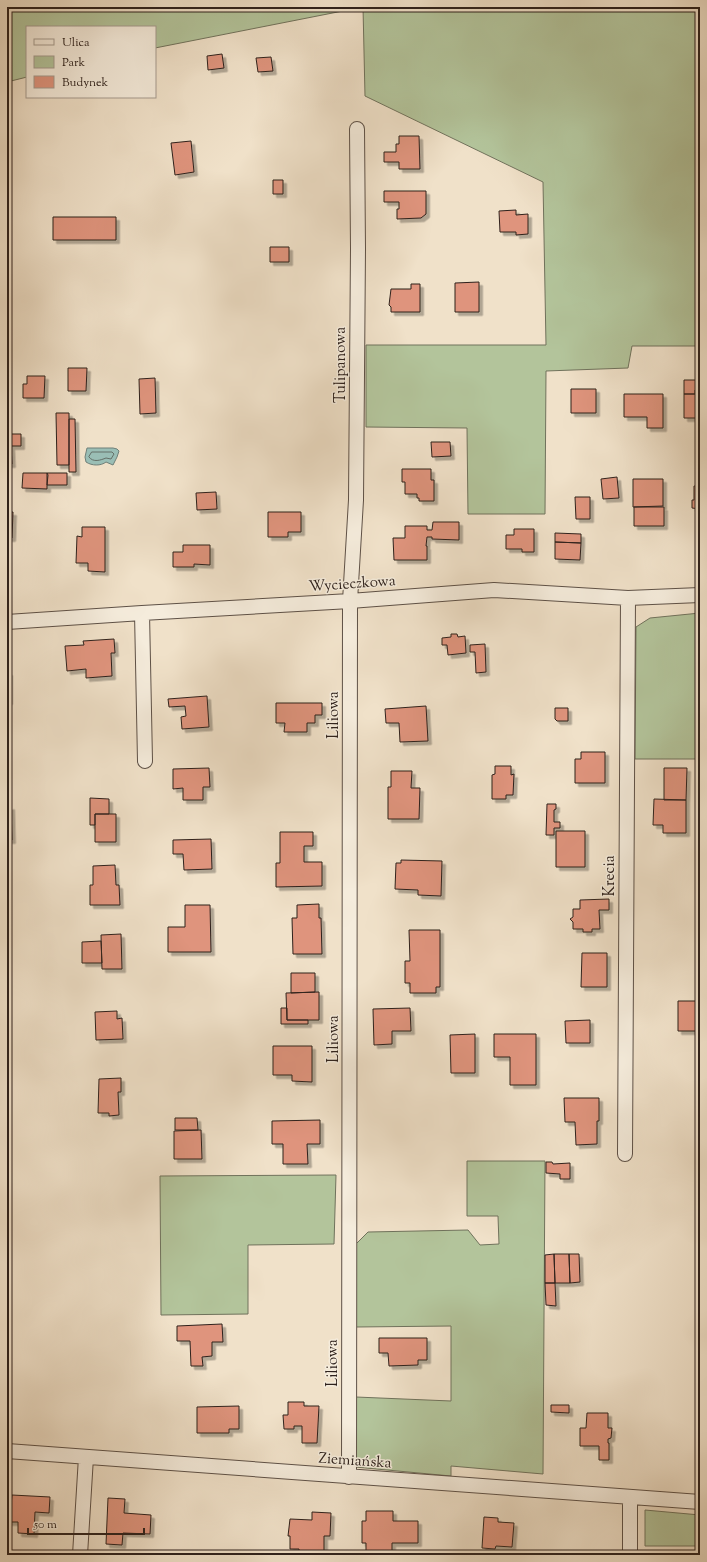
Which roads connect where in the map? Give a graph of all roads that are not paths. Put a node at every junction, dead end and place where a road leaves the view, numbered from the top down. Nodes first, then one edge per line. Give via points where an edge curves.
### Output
1 (356, 129) dead end
2 (700, 595) edge
3 (628, 598) junction
4 (350, 601) junction
5 (142, 612) junction
6 (7, 622) edge
7 (145, 761) dead end
8 (625, 1154) dead end
9 (7, 1451) edge
10 (86, 1457) junction
11 (349, 1476) junction
12 (630, 1497) junction
13 (700, 1502) edge
14 (80, 1555) edge
15 (630, 1555) edge

1 - 4 street, Tulipanowa via 356,500
2 - 3 street, Wycieczkowa
3 - 4 street, Wycieczkowa via 494,590
3 - 8 street, Krecia
4 - 5 street, Wycieczkowa
4 - 11 street, Liliowa
5 - 6 street, Wycieczkowa
5 - 7 street
9 - 10 street, Ziemiańska
10 - 11 street, Ziemiańska
10 - 14 street
11 - 12 street, Ziemiańska
12 - 13 street, Ziemiańska
12 - 15 street

